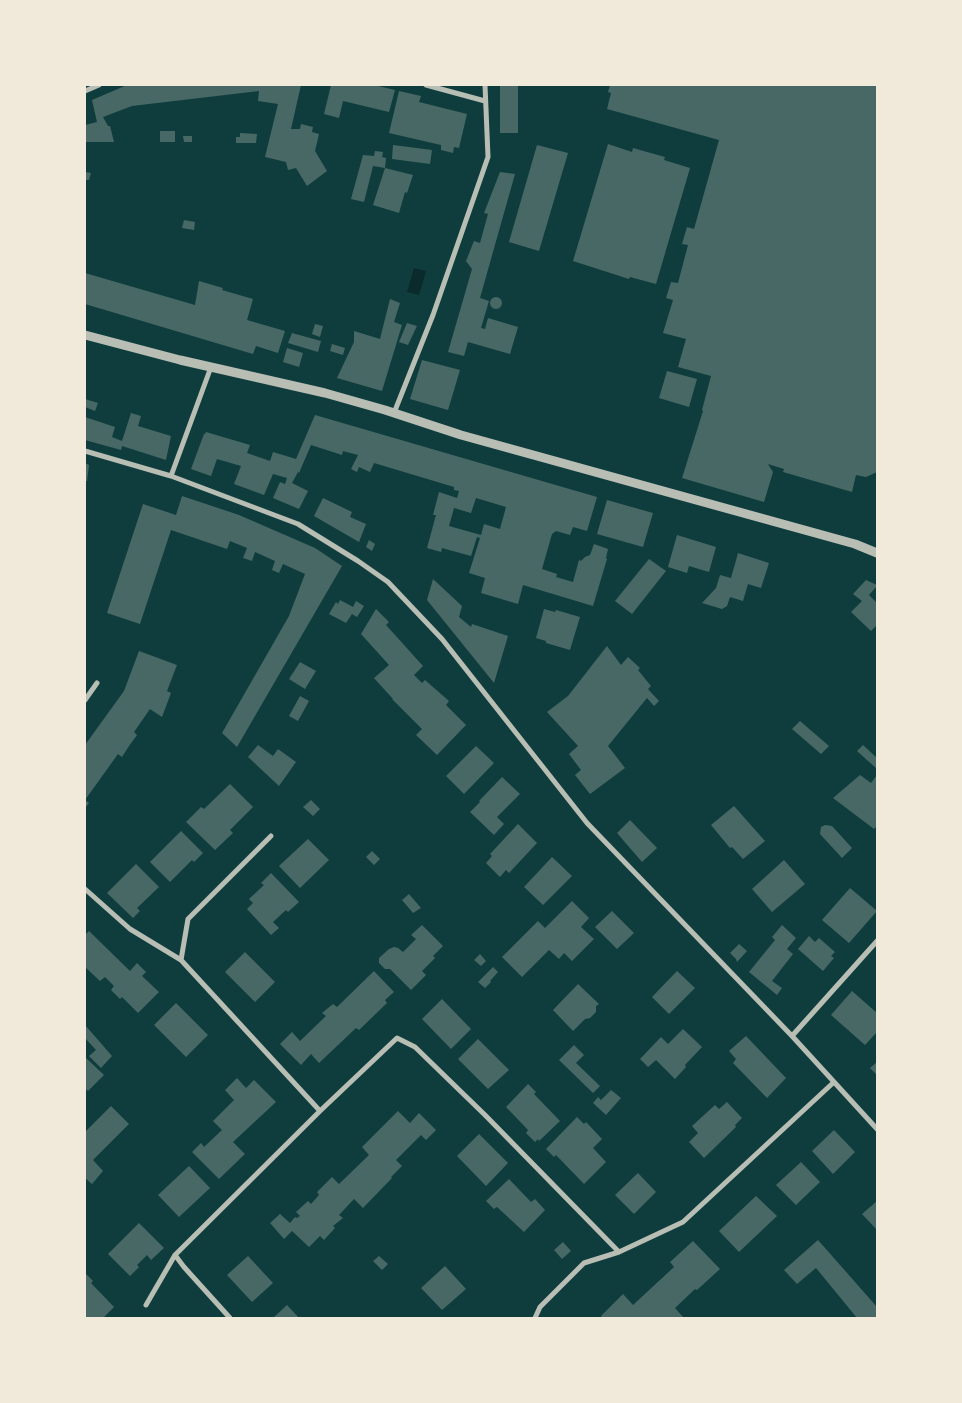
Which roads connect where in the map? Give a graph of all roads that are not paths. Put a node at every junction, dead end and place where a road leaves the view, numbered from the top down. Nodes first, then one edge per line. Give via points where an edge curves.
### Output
1 (99, 85) edge
2 (426, 85) edge
3 (485, 85) edge
4 (85, 91) edge
5 (485, 101) junction
6 (85, 334) edge
7 (212, 367) junction
8 (394, 413) junction
9 (85, 451) edge
10 (171, 476) junction
11 (877, 553) edge
12 (97, 683) dead end
13 (85, 700) edge
14 (271, 836) dead end
15 (85, 889) edge
16 (877, 940) edge
17 (181, 960) junction
18 (792, 1036) junction
19 (834, 1082) junction
20 (320, 1111) junction
21 (877, 1129) edge
22 (619, 1252) junction
23 (175, 1256) junction
24 (146, 1305) dead end
25 (230, 1318) edge
26 (535, 1318) edge

1 - 4 street
2 - 5 street
3 - 5 street
5 - 8 street via 488,157
6 - 7 street
7 - 8 street
7 - 10 street
8 - 11 street via 461,435 855,544
9 - 10 street
10 - 18 street via 298,524 388,582 442,639 587,823
12 - 13 street
14 - 17 street via 188,919
15 - 17 street via 130,929
16 - 18 street
17 - 20 street
18 - 19 street
19 - 21 street
19 - 22 street via 683,1222
20 - 22 street via 397,1038 415,1047
20 - 23 street
22 - 26 street via 584,1263 540,1307
23 - 24 street
23 - 25 street

